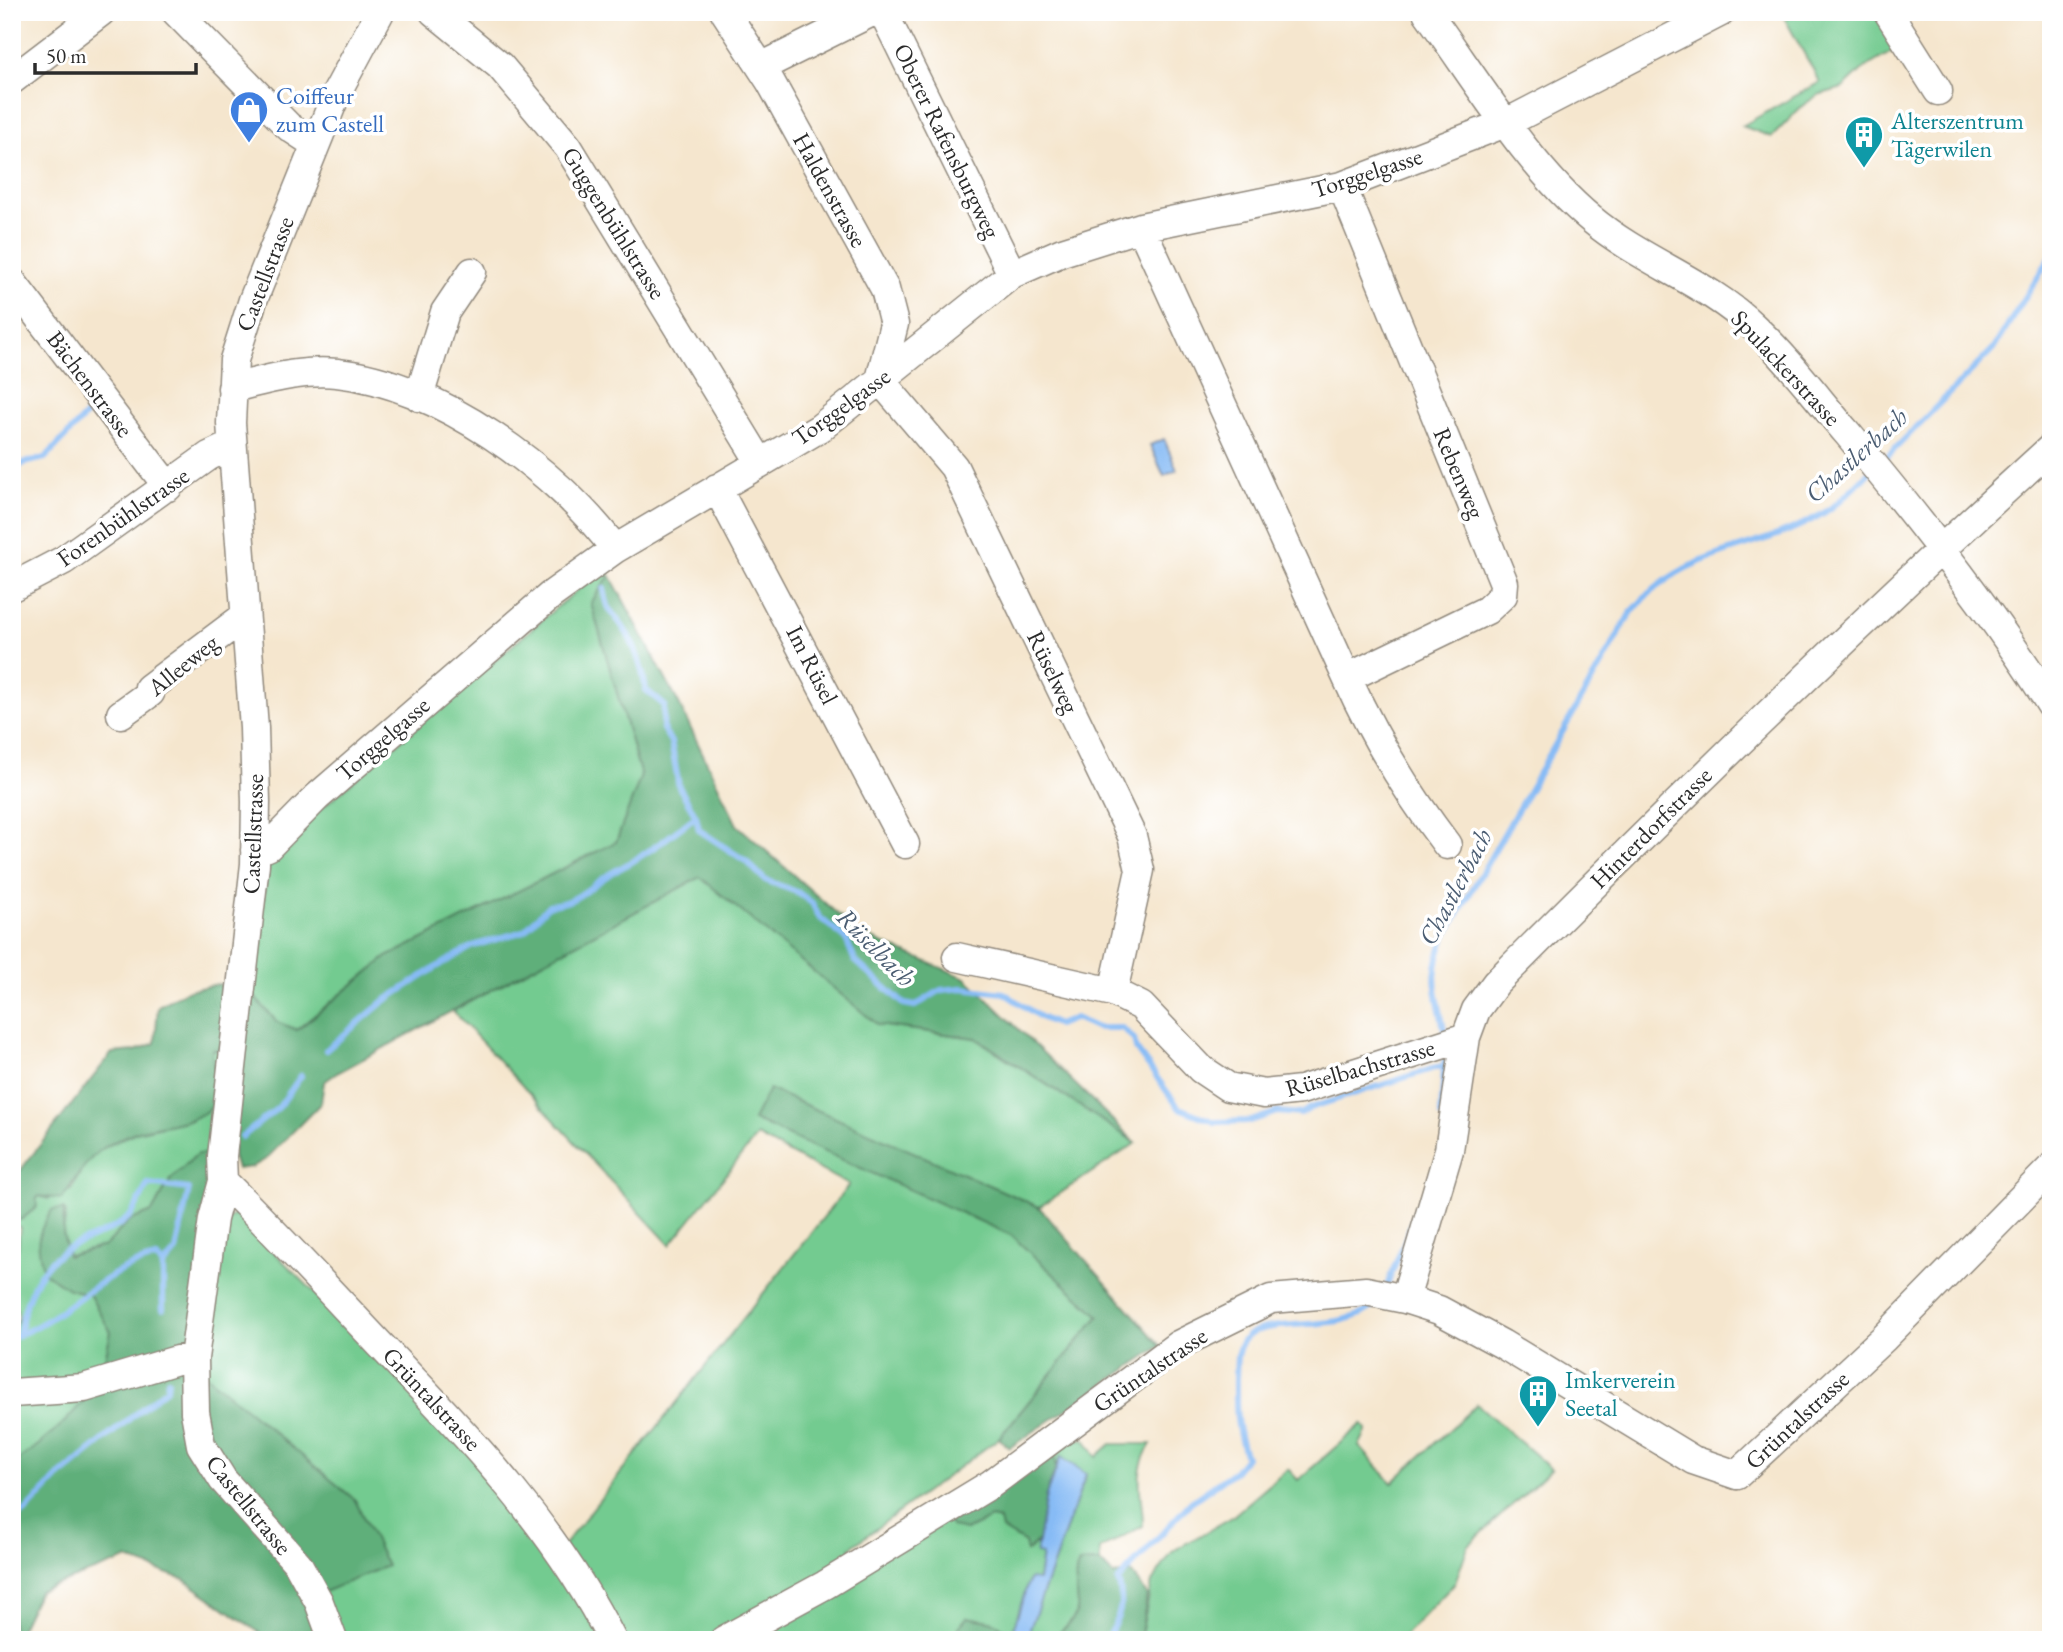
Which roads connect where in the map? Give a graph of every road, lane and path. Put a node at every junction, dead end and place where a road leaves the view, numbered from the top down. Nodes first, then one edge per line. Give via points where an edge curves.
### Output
1 (101, 12) edge
2 (176, 12) edge
3 (380, 12) edge
4 (434, 12) edge
5 (725, 12) edge
6 (875, 12) edge
7 (1427, 12) edge
8 (1721, 12) edge
9 (1888, 12) edge
10 (761, 67) junction
11 (12, 80) edge
12 (1938, 91) dead end
13 (1508, 122) junction
14 (315, 144) junction
15 (1342, 186) junction
16 (1141, 227) junction
17 (472, 272) dead end
18 (1012, 274) junction
19 (12, 282) edge
20 (880, 380) junction
21 (232, 388) junction
22 (419, 397) junction
23 (232, 445) junction
24 (2051, 448) edge
25 (760, 462) junction
26 (168, 487) junction
27 (717, 488) junction
28 (1942, 547) junction
29 (615, 549) junction
30 (12, 587) edge
31 (245, 616) junction
32 (1347, 678) junction
33 (2051, 705) edge
34 (121, 713) dead end
35 (905, 844) dead end
36 (1447, 845) dead end
37 (256, 850) junction
38 (957, 957) dead end
39 (1113, 992) junction
40 (1452, 1041) junction
41 (2051, 1168) edge
42 (223, 1181) junction
43 (1401, 1298) junction
44 (194, 1358) junction
45 (12, 1393) edge
46 (333, 1640) edge
47 (612, 1640) edge
48 (724, 1640) edge

1 - 11 street
2 - 14 street via 289,127
3 - 14 street, Castellstrasse
4 - 25 street, Guggenbühlstrasse via 500,66 568,147
5 - 10 street, Haldenstrasse
6 - 10 street, Oberer Rafensburgweg
6 - 18 street, Oberer Rafensburgweg via 886,18
7 - 13 street, Spulackerstrasse
8 - 13 street, Torggelgasse
9 - 12 street
10 - 20 street, Haldenstrasse via 892,308 894,324
13 - 15 street, Torggelgasse
13 - 28 street, Spulackerstrasse via 1538,165 1591,219 1721,300 1752,325
14 - 21 street, Castellstrasse via 240,334
15 - 16 street, Torggelgasse
15 - 32 street, Rebenweg via 1504,583 1503,595 1487,610
16 - 18 street, Torggelgasse via 1062,252
16 - 32 street
17 - 22 street via 445,312
18 - 20 street, Torggelgasse
19 - 26 street, Bächenstrasse
20 - 25 street, Torggelgasse via 820,428
20 - 39 street, Rüselweg via 954,467 1132,836 1140,870
21 - 22 street via 286,375 337,373
21 - 23 street, Castellstrasse
22 - 29 street via 469,421 511,449 601,529
23 - 26 street, Forenbühlstrasse
23 - 31 street, Castellstrasse
24 - 28 street, Hinterdorfstrasse
25 - 27 street, Torggelgasse
26 - 30 street, Forenbühlstrasse via 64,560
27 - 29 street, Torggelgasse
27 - 35 street, Im Rüsel
28 - 33 street, Spulackerstrasse
28 - 40 street, Hinterdorfstrasse via 1679,799 1496,983
29 - 37 street, Torggelgasse via 485,649 317,797 268,847
31 - 34 street, Alleeweg
31 - 37 street, Castellstrasse via 254,728
32 - 36 street via 1376,742
37 - 42 street, Castellstrasse
38 - 39 street, Rüselbachstrasse
39 - 40 street, Rüselbachstrasse via 1141,1006 1201,1069 1228,1087 1264,1094 1301,1090
40 - 43 street, Hinterdorfstrasse via 1449,1150
41 - 43 street, Grüntalstrasse via 1884,1338 1737,1475 1693,1460 1502,1344 1438,1310
42 - 44 street, Castellstrasse via 213,1219
42 - 47 street, Grüntalstrasse via 296,1253 515,1490 590,1596
43 - 48 street, Grüntalstrasse via 1366,1291 1271,1299 1178,1345 990,1484 825,1585
44 - 45 street via 84,1388
44 - 46 street, Castellstrasse via 201,1445 223,1480 298,1564

